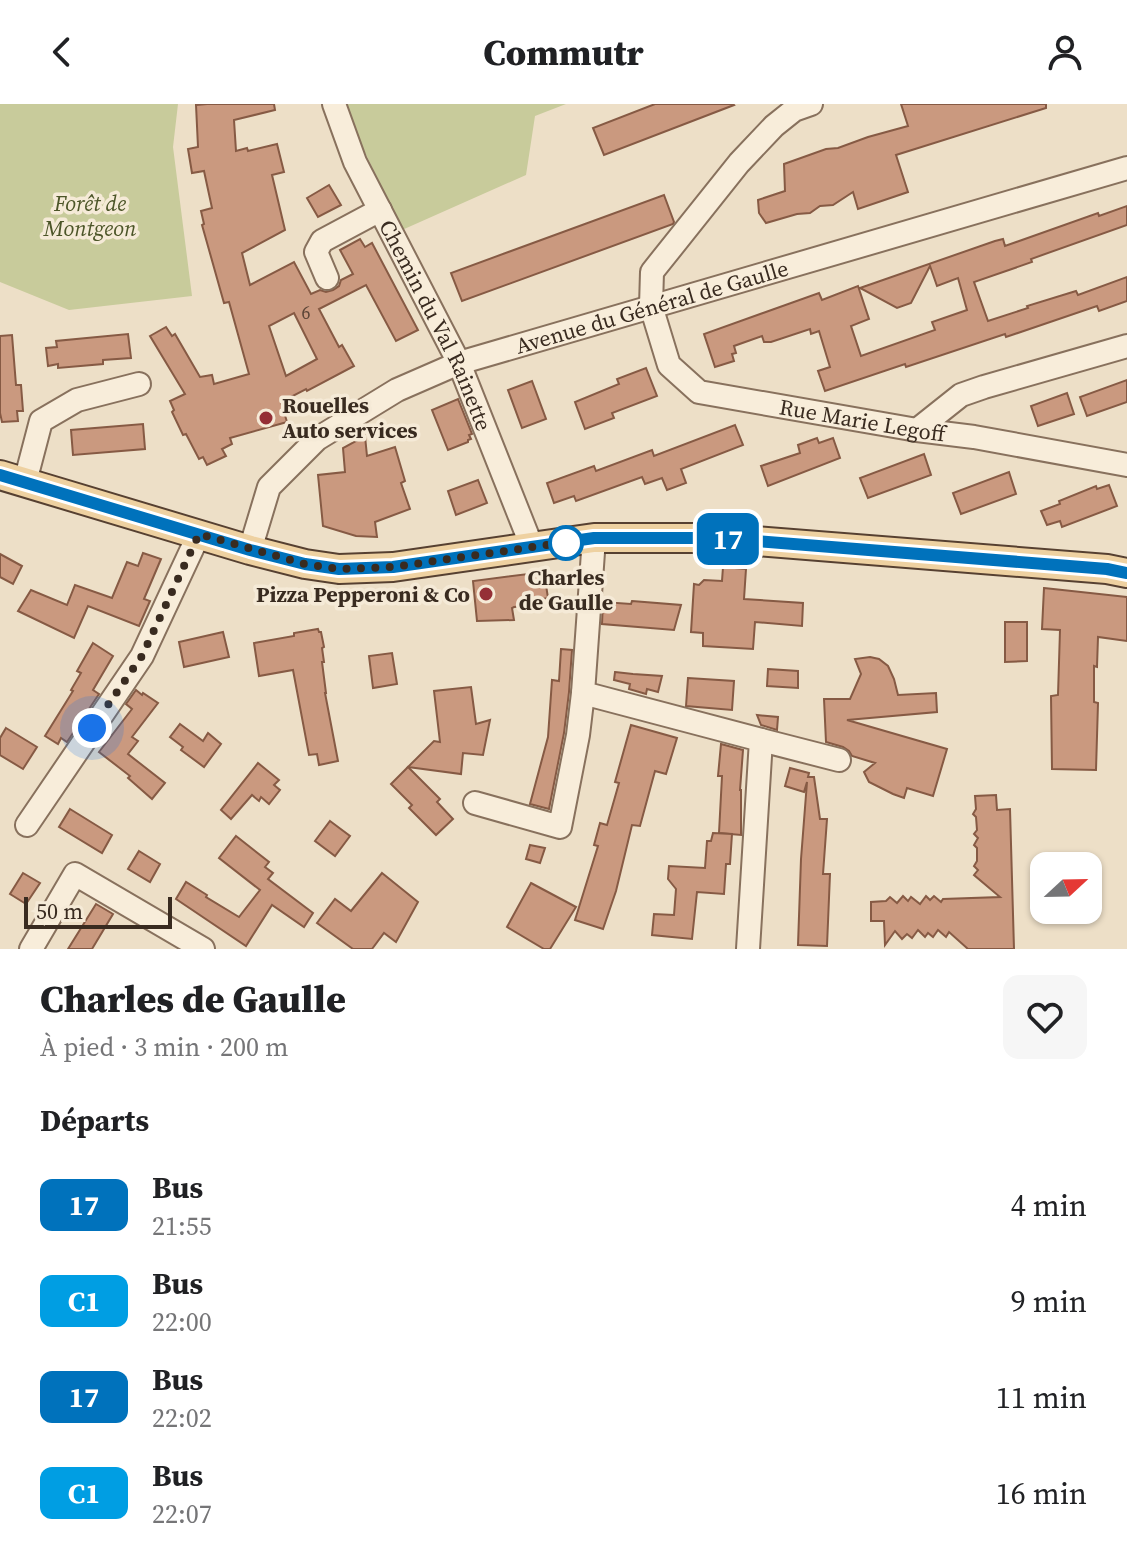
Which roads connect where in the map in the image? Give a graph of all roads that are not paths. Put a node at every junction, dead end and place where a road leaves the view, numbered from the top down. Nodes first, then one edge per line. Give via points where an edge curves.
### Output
1 (334, 104) edge
2 (811, 104) edge
3 (1127, 168) edge
4 (380, 210) junction
5 (327, 278) dead end
6 (651, 306) junction
7 (1127, 346) edge
8 (459, 363) junction
9 (139, 384) dead end
10 (917, 430) junction
11 (1127, 465) edge
12 (13, 479) edge
13 (199, 534) junction
14 (594, 538) junction
15 (532, 547) junction
16 (250, 550) junction
17 (1127, 573) edge
18 (583, 693) junction
19 (761, 740) junction
20 (839, 760) dead end
21 (475, 803) dead end
22 (27, 825) dead end
23 (31, 949) edge
24 (203, 949) edge
25 (748, 949) edge

1 - 4 street, Chemin du Val Rainette
2 - 6 street via 774,126 675,240 652,272
3 - 6 street, Avenue du Général de Gaulle
4 - 5 street via 322,241 316,252
4 - 8 street, Chemin du Val Rainette
6 - 8 street, Avenue du Général de Gaulle
6 - 10 street, Rue Marie Legoff via 669,365 699,392
7 - 10 street via 961,395
8 - 15 street, Chemin du Val Rainette
8 - 16 street, Avenue du Général de Gaulle via 397,390 317,439 269,487
9 - 12 street via 77,400 41,421
10 - 11 street, Rue Marie Legoff
12 - 13 main road
13 - 16 main road
13 - 22 street via 142,656
14 - 15 main road
14 - 17 main road via 719,538
14 - 18 street
15 - 16 main road via 393,567 339,569
18 - 19 street
18 - 21 street via 560,827
19 - 20 street
19 - 25 street
23 - 24 street via 75,874

